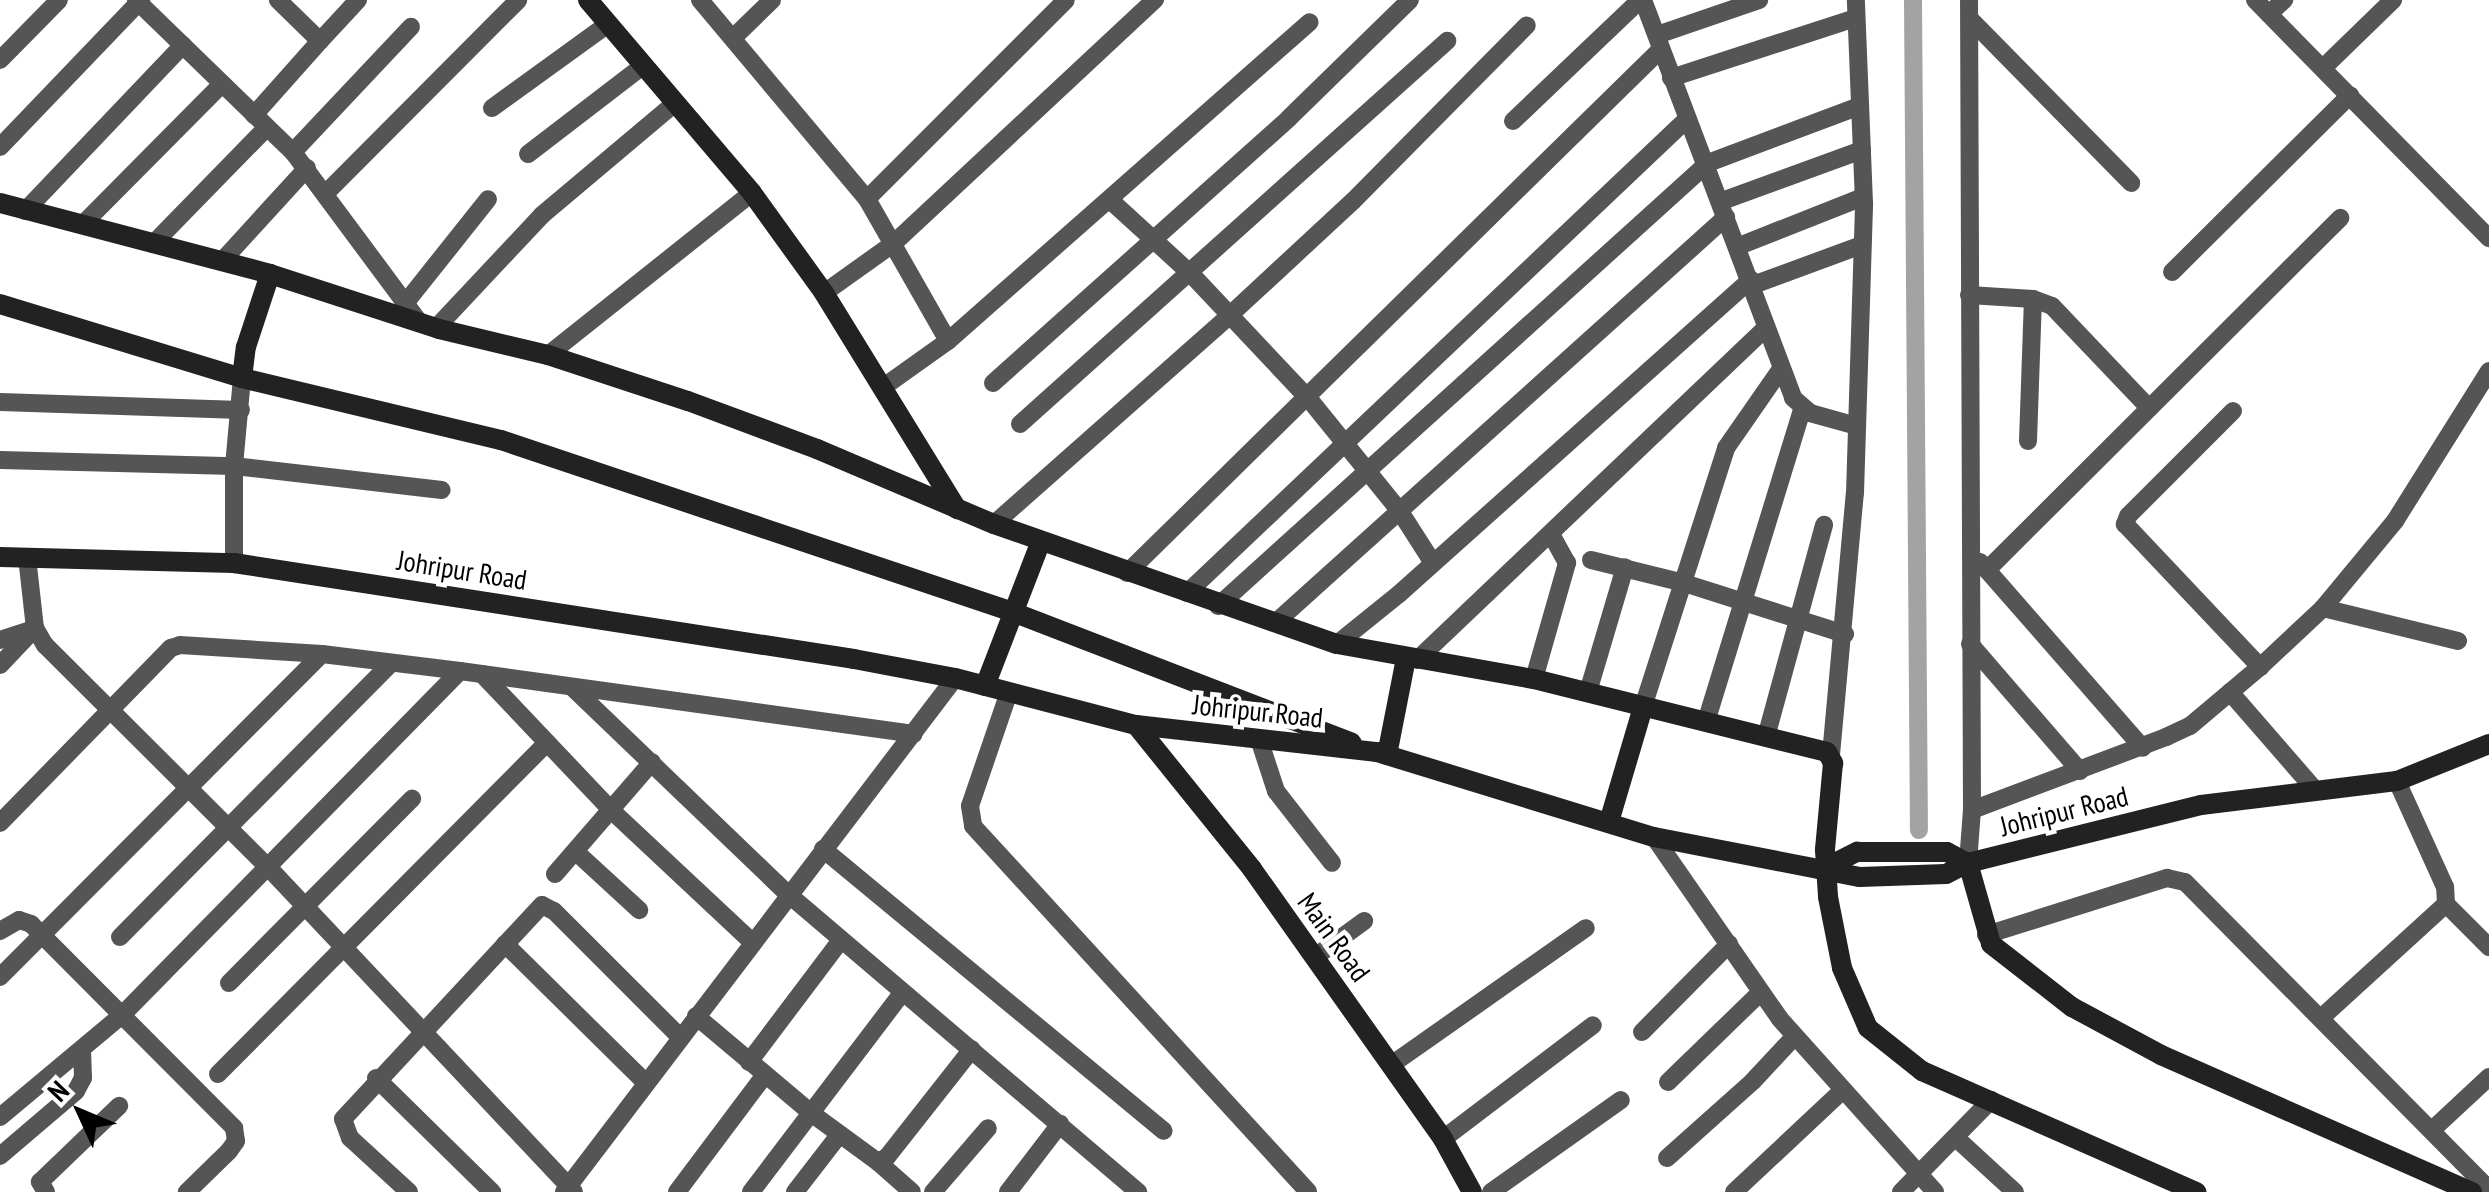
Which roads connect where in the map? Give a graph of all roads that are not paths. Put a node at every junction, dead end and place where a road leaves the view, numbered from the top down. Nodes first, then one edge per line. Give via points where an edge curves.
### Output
1 (59, 0) edge
2 (278, 0) edge
3 (358, 0) edge
4 (518, 0) edge
5 (588, 0) edge
6 (772, 0) edge
7 (1066, 0) edge
8 (1155, 0) edge
9 (1410, 0) edge
10 (1642, 0) edge
11 (1759, 0) edge
12 (2255, 0) edge
13 (2284, 0) edge
14 (2393, 0) edge
15 (139, 1) edge
16 (703, 1) edge
17 (1856, 9) edge
18 (1970, 9) edge
19 (2269, 14) junction
20 (1310, 22) dead end
21 (608, 24) junction
22 (1527, 25) dead end
23 (411, 27) dead end
24 (734, 37) junction
25 (320, 41) junction
26 (1447, 41) dead end
27 (1659, 42) junction
28 (182, 45) junction
29 (0, 60) edge
30 (644, 65) junction
31 (2323, 68) junction
32 (1672, 78) junction
33 (222, 84) junction
34 (2350, 95) junction
35 (676, 102) junction
36 (1860, 106) junction
37 (492, 108) dead end
38 (1687, 119) junction
39 (260, 121) junction
40 (1514, 121) dead end
41 (0, 147) edge
42 (1862, 150) junction
43 (293, 152) junction
44 (528, 154) dead end
45 (1708, 162) junction
46 (307, 168) junction
47 (2131, 183) dead end
48 (326, 192) junction
49 (752, 193) junction
50 (1864, 197) junction
51 (488, 199) dead end
52 (867, 199) junction
53 (1110, 200) junction
54 (0, 204) edge
55 (1724, 209) junction
56 (25, 211) junction
57 (2340, 218) dead end
58 (82, 224) junction
59 (2489, 238) edge
60 (1152, 240) junction
61 (894, 242) junction
62 (153, 244) junction
63 (1862, 245) junction
64 (1738, 246) junction
65 (222, 261) junction
66 (2172, 272) dead end
67 (270, 274) junction
68 (1192, 275) junction
69 (1752, 282) junction
70 (824, 294) junction
71 (1969, 295) junction
72 (2033, 299) junction
73 (407, 301) junction
74 (0, 304) edge
75 (1231, 314) junction
76 (428, 326) junction
77 (1765, 328) junction
78 (948, 341) junction
79 (548, 355) junction
80 (1781, 370) junction
81 (2489, 371) edge
82 (242, 378) junction
83 (993, 383) dead end
84 (882, 388) junction
85 (1308, 399) junction
86 (0, 402) edge
87 (2148, 408) junction
88 (1802, 409) junction
89 (240, 410) junction
90 (2233, 411) dead end
91 (1020, 424) dead end
92 (1857, 426) junction
93 (1344, 440) junction
94 (2028, 441) dead end
95 (0, 460) edge
96 (234, 466) junction
97 (1367, 471) junction
98 (442, 490) dead end
99 (957, 509) junction
100 (1400, 510) junction
101 (994, 524) junction
102 (1824, 524) dead end
103 (1551, 534) junction
104 (1970, 550) junction
105 (1038, 551) junction
106 (0, 557) edge
107 (27, 558) junction
108 (1591, 560) dead end
109 (234, 563) junction
110 (1434, 563) junction
111 (1625, 567) junction
112 (1987, 570) junction
113 (1127, 573) junction
114 (1684, 583) junction
115 (1187, 593) junction
116 (1743, 602) junction
117 (1218, 606) junction
118 (2324, 608) junction
119 (1012, 612) junction
120 (1800, 619) junction
121 (1276, 623) junction
122 (35, 628) junction
123 (1845, 634) junction
124 (0, 640) edge
125 (2458, 641) dead end
126 (1337, 644) junction
127 (1970, 644) junction
128 (322, 654) junction
129 (390, 664) junction
130 (1409, 664) junction
131 (0, 665) edge
132 (2260, 667) junction
133 (460, 671) junction
134 (482, 674) junction
135 (955, 678) junction
136 (1534, 679) junction
137 (985, 686) junction
138 (572, 687) junction
139 (1009, 692) junction
140 (1588, 692) junction
141 (2230, 692) junction
142 (1643, 707) junction
143 (112, 710) junction
144 (1706, 722) junction
145 (1136, 725) junction
146 (914, 734) junction
147 (1766, 736) junction
148 (1259, 739) junction
149 (548, 743) junction
150 (2489, 744) edge
151 (2144, 748) junction
152 (1382, 754) junction
153 (1832, 755) junction
154 (652, 762) junction
155 (2080, 771) junction
156 (2397, 781) junction
157 (188, 790) junction
158 (2316, 791) junction
159 (412, 799) dead end
160 (612, 810) junction
161 (1972, 810) junction
162 (1609, 822) junction
163 (0, 823) edge
164 (227, 828) junction
165 (1654, 837) junction
166 (823, 849) junction
167 (576, 852) junction
168 (1968, 863) junction
169 (1332, 864) dead end
170 (268, 867) junction
171 (1827, 867) junction
172 (556, 874) dead end
173 (788, 894) junction
174 (2446, 904) junction
175 (304, 906) junction
176 (639, 910) dead end
177 (1364, 921) dead end
178 (1586, 928) dead end
179 (0, 932) edge
180 (1986, 935) junction
181 (44, 937) junction
182 (120, 937) dead end
183 (841, 940) junction
184 (752, 942) junction
185 (504, 944) junction
186 (1729, 944) junction
187 (342, 946) junction
188 (2489, 947) edge
189 (1314, 957) junction
190 (0, 977) edge
191 (228, 983) dead end
192 (903, 992) junction
193 (1760, 993) junction
194 (123, 1014) junction
195 (696, 1016) junction
196 (2322, 1018) junction
197 (1592, 1025) dead end
198 (420, 1032) junction
199 (1642, 1032) dead end
200 (1794, 1036) junction
201 (680, 1037) junction
202 (972, 1049) junction
203 (82, 1052) junction
204 (749, 1062) junction
205 (1391, 1065) junction
206 (218, 1074) dead end
207 (764, 1075) junction
208 (2489, 1077) edge
209 (376, 1078) junction
210 (646, 1082) junction
211 (1668, 1082) dead end
212 (1843, 1090) junction
213 (1621, 1100) dead end
214 (1991, 1100) junction
215 (119, 1106) dead end
216 (811, 1113) junction
217 (0, 1117) edge
218 (1060, 1124) junction
219 (988, 1128) dead end
220 (2432, 1130) junction
221 (1164, 1131) dead end
222 (839, 1135) junction
223 (1956, 1138) junction
224 (1443, 1139) junction
225 (0, 1156) edge
226 (1668, 1158) dead end
227 (878, 1162) junction
228 (1919, 1175) junction
229 (2489, 1188) edge
230 (569, 1190) edge
231 (46, 1192) edge
232 (187, 1192) edge
233 (409, 1192) edge
234 (492, 1192) edge
235 (676, 1192) edge
236 (751, 1192) edge
237 (795, 1192) edge
238 (912, 1192) edge
239 (934, 1192) edge
240 (1008, 1192) edge
241 (1138, 1192) edge
242 (1308, 1192) edge
243 (1472, 1192) edge
244 (1490, 1192) edge
245 (1734, 1192) edge
246 (1901, 1192) edge
247 (1935, 1192) edge
248 (2015, 1192) edge
249 (2196, 1192) edge
250 (2472, 1192) edge

1 - 29 street
2 - 25 street
3 - 25 street
4 - 48 street
5 - 21 street
6 - 24 street
7 - 52 street
8 - 61 street
9 - 60 street
10 - 27 street
10 - 40 street
11 - 27 street
12 - 19 street
13 - 19 street
14 - 31 street
15 - 28 street
15 - 41 street
16 - 24 street
17 - 32 street
17 - 36 street
18 - 47 street
18 - 71 street
19 - 31 street
20 - 53 street
21 - 30 street
21 - 37 street
22 - 75 street
23 - 43 street
24 - 52 street
25 - 39 street
26 - 68 street
27 - 32 street
27 - 85 street
28 - 33 street
28 - 56 street
30 - 35 street
30 - 44 street
31 - 34 street
32 - 38 street
33 - 39 street
33 - 58 street
34 - 59 street
34 - 66 street
35 - 49 street
35 - 76 street via 542,215
36 - 42 street
36 - 45 street
38 - 45 street
38 - 93 street
39 - 43 street
39 - 62 street
42 - 50 street
42 - 55 street
43 - 46 street
45 - 55 street
45 - 97 street
46 - 48 street
46 - 65 street
48 - 73 street
49 - 70 street
49 - 79 street
50 - 63 street
50 - 64 street
51 - 73 street
52 - 61 street
53 - 60 street
53 - 78 street
54 - 56 street
55 - 64 street
55 - 100 street
56 - 58 street
57 - 87 street
58 - 62 street
60 - 68 street
60 - 83 street
61 - 70 street
61 - 78 street
62 - 65 street
63 - 69 street
63 - 92 street
64 - 69 street
65 - 67 street
67 - 76 street
67 - 82 street
68 - 75 street
68 - 91 street
69 - 77 street
69 - 110 street
70 - 84 street
71 - 72 street
71 - 104 street
72 - 87 street via 2059,312
72 - 94 street
73 - 76 street
74 - 82 street
75 - 85 street
75 - 101 street
76 - 79 street
77 - 80 street
77 - 103 street
78 - 84 street
79 - 99 street via 798,442
80 - 88 street
80 - 114 street via 1726,448
81 - 118 street via 2395,521
82 - 89 street
82 - 119 street via 501,440
84 - 99 street
85 - 93 street
85 - 113 street
86 - 89 street
87 - 112 street
88 - 92 street
88 - 116 street
89 - 96 street
90 - 132 street via 2125,524
92 - 123 street
93 - 97 street
93 - 115 street
95 - 96 street
96 - 98 street
96 - 109 street
97 - 100 street
97 - 117 street
99 - 101 street
100 - 110 street
100 - 121 street
101 - 105 street
102 - 120 street
103 - 130 street
103 - 136 street via 1567,562
104 - 112 street
104 - 127 street
105 - 113 street
105 - 119 street
106 - 107 street, Johripur Road
107 - 109 street, Johripur Road
107 - 122 street
108 - 111 street
109 - 135 street, Johripur Road
110 - 126 street
111 - 114 street
111 - 140 street
112 - 151 street
113 - 115 street
114 - 116 street
114 - 142 street
115 - 117 street
116 - 120 street
116 - 144 street
117 - 121 street
118 - 125 street
118 - 132 street
119 - 137 street
119 - 152 street
120 - 123 street
120 - 147 street
121 - 126 street
122 - 124 street
122 - 131 street
122 - 143 street
123 - 153 street
126 - 130 street
127 - 155 street
127 - 161 street
128 - 129 street
128 - 143 street via 174,646
128 - 157 street
129 - 133 street
129 - 164 street
130 - 136 street
130 - 152 street
132 - 141 street
133 - 134 street
133 - 170 street
134 - 138 street
134 - 149 street
135 - 137 street, Johripur Road
135 - 146 street
136 - 140 street
137 - 139 street, Johripur Road
138 - 146 street
138 - 154 street
139 - 145 street, Johripur Road
139 - 242 street via 970,806 972,826
140 - 142 street
141 - 151 street via 2190,726
141 - 158 street
142 - 144 street
142 - 162 street
143 - 157 street
143 - 163 street
144 - 147 street
145 - 148 street, Johripur Road
145 - 189 street, Main Road
146 - 166 street
147 - 153 street
148 - 152 street, Johripur Road
148 - 169 street via 1276,791
149 - 160 street
149 - 187 street
150 - 156 street, Johripur Road
151 - 155 street
152 - 162 street, Johripur Road
153 - 171 street
154 - 160 street
154 - 173 street
155 - 161 street
156 - 158 street, Johripur Road
156 - 174 street via 2445,887
157 - 164 street
157 - 181 street
158 - 168 street, Johripur Road via 2201,805
159 - 175 street
160 - 167 street
160 - 184 street
161 - 168 street
162 - 165 street, Johripur Road
164 - 170 street
164 - 182 street
165 - 171 street, Johripur Road
165 - 186 street
166 - 173 street
166 - 221 street
167 - 172 street
167 - 176 street
168 - 171 street, Johripur Road via 1946,874 1860,877
168 - 171 street via 1947,852 1857,852
168 - 180 street
170 - 175 street
170 - 194 street
171 - 214 street via 1842,968 1868,1028 1922,1072
173 - 183 street
173 - 184 street
174 - 188 street
174 - 196 street
175 - 187 street
175 - 191 street
177 - 189 street
178 - 205 street
179 - 181 street via 26,921
180 - 196 street via 2175,878 2193,888
180 - 250 street via 2043,988 2103,1025
181 - 190 street
181 - 194 street
183 - 192 street
183 - 204 street
184 - 195 street
185 - 198 street
185 - 201 street via 548,905
185 - 210 street
186 - 193 street
186 - 199 street
187 - 198 street
187 - 206 street
189 - 205 street, Main Road
192 - 202 street
192 - 216 street
193 - 200 street
193 - 211 street
194 - 203 street
194 - 232 street via 237,1135
195 - 201 street
195 - 204 street
196 - 220 street
197 - 224 street
198 - 209 street
198 - 230 street
200 - 212 street
200 - 226 street
201 - 210 street
202 - 218 street
202 - 227 street
203 - 217 street
203 - 225 street via 76,1091
204 - 207 street
205 - 224 street, Main Road
207 - 216 street
207 - 235 street
208 - 220 street
209 - 233 street via 348,1110 344,1129
209 - 234 street
210 - 230 street
212 - 228 street
212 - 245 street
213 - 244 street
214 - 223 street
214 - 249 street
215 - 231 street via 40,1182
216 - 222 street
216 - 236 street
218 - 240 street
218 - 241 street
219 - 239 street
220 - 229 street
222 - 227 street
222 - 237 street
223 - 228 street
223 - 248 street
224 - 243 street, Main Road
227 - 238 street
228 - 246 street
228 - 247 street

